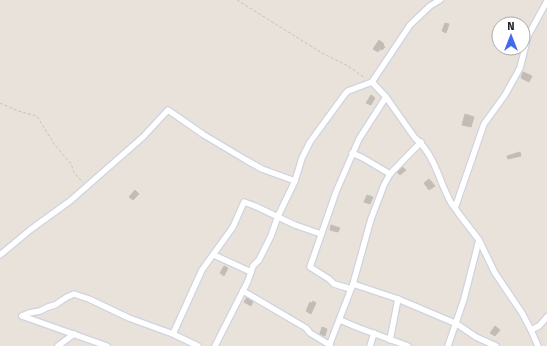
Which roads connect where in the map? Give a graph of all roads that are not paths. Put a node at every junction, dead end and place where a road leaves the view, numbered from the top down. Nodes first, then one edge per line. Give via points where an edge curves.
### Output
1 (440, 0) edge
2 (547, 1) edge
3 (371, 82) junction
4 (386, 97) junction
5 (421, 142) junction
6 (352, 153) junction
7 (390, 174) junction
8 (295, 181) junction
9 (456, 208) junction
10 (278, 216) junction
11 (321, 234) junction
12 (479, 240) junction
13 (0, 255) edge
14 (214, 255) junction
15 (251, 272) junction
16 (352, 287) junction
17 (243, 291) junction
18 (398, 299) junction
19 (547, 317) edge
20 (340, 320) junction
21 (457, 324) junction
22 (531, 330) junction
23 (374, 333) junction
24 (74, 334) junction
25 (174, 334) junction
26 (390, 340) junction
27 (330, 345) edge
28 (538, 345) edge
29 (58, 346) edge
30 (107, 346) edge
31 (198, 346) edge
32 (215, 346) edge
33 (370, 346) edge
34 (408, 346) edge
35 (448, 346) edge
36 (496, 346) edge

1 - 3 street via 410,25
2 - 9 street via 528,36 520,68 484,124
3 - 4 street
3 - 8 street via 345,94 310,142
4 - 5 street via 415,138
4 - 6 street
5 - 7 street
5 - 9 street via 436,168 450,203
6 - 7 street
6 - 11 street
7 - 16 street via 371,219
8 - 10 street
8 - 13 street via 262,169 204,135 168,110 143,137 70,201
9 - 12 street
10 - 11 street
10 - 14 street via 244,202 233,227
10 - 15 street via 271,236
11 - 16 street via 310,267 334,284
12 - 21 street
12 - 22 street via 495,273
14 - 15 street
14 - 25 street via 202,270
15 - 17 street
16 - 18 street
16 - 20 street
17 - 27 street
17 - 32 street
18 - 21 street
18 - 26 street
19 - 22 street
20 - 23 street
20 - 27 street
21 - 35 street
21 - 36 street
22 - 28 street
23 - 26 street
23 - 33 street
24 - 25 street via 22,316 55,305 74,294
24 - 29 street
24 - 30 street
25 - 31 street
26 - 34 street

